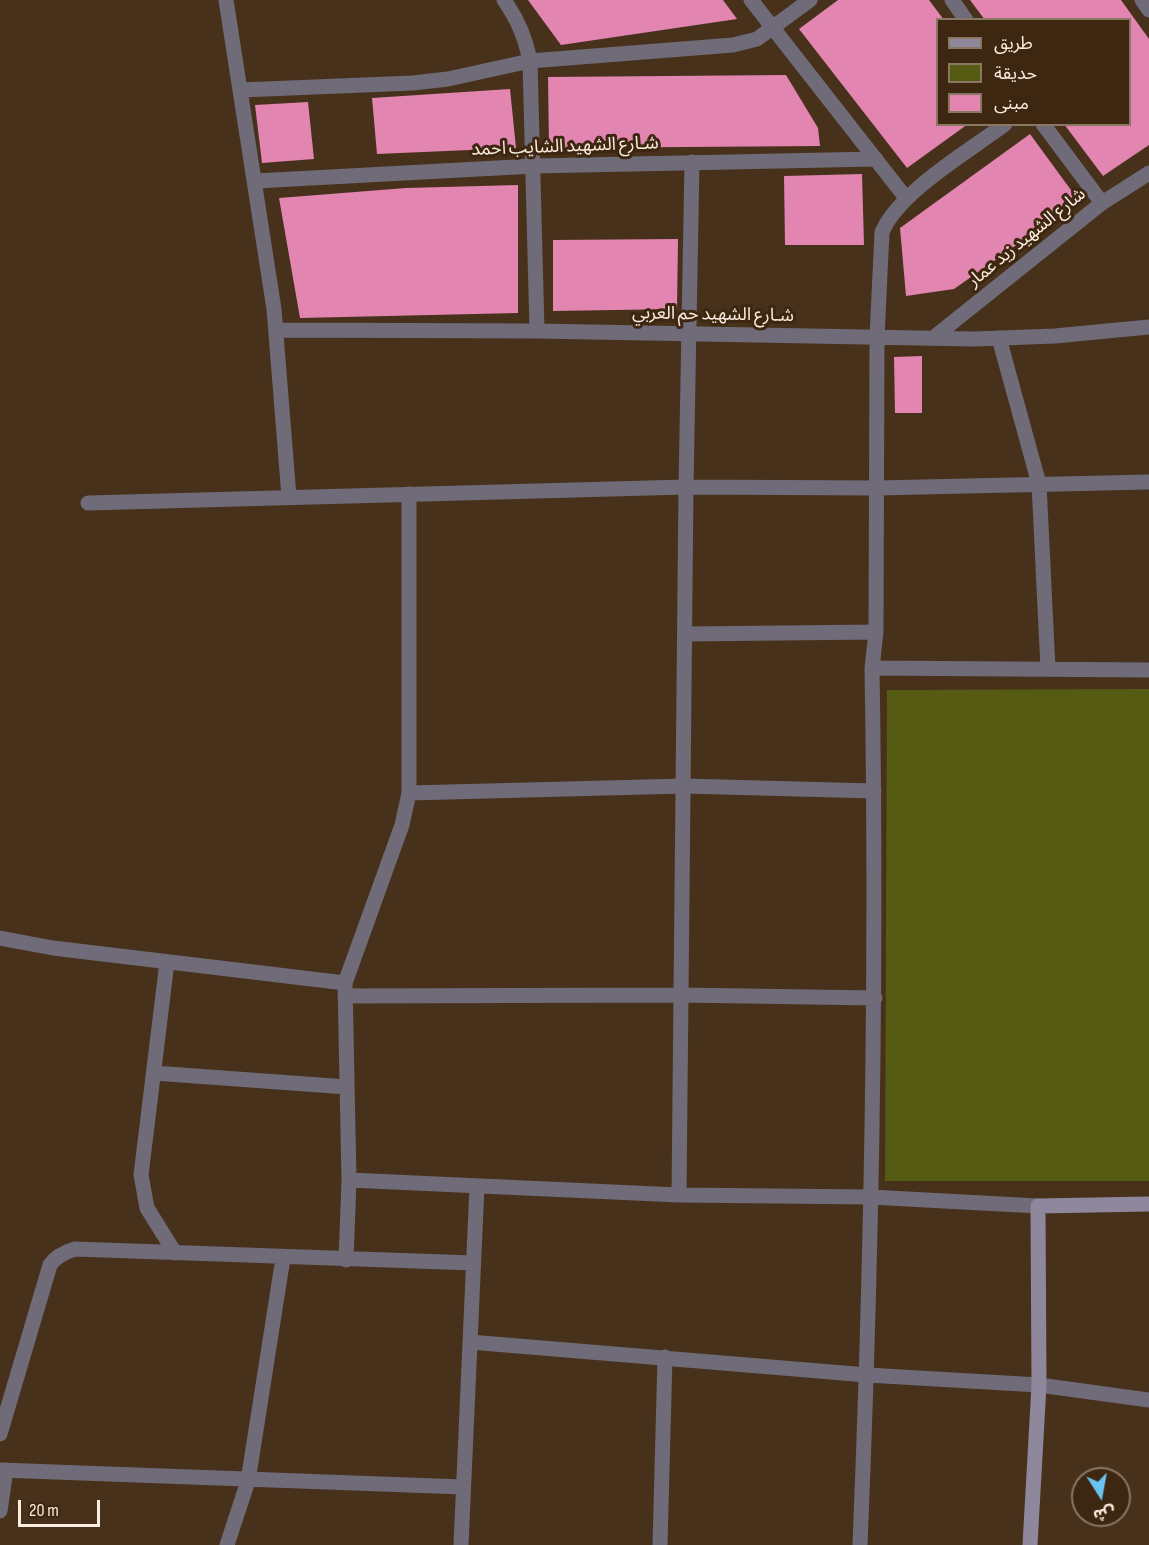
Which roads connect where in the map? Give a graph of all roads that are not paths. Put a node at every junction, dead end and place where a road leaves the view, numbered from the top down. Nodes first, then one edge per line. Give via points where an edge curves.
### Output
1 (226, 0) edge
2 (504, 0) edge
3 (752, 0) edge
4 (810, 0) edge
5 (952, 0) edge
6 (1142, 0) edge
7 (1149, 10) edge
8 (965, 18) edge
9 (773, 28) junction
10 (530, 61) junction
11 (241, 90) junction
12 (1002, 126) edge
13 (1044, 126) edge
14 (876, 159) junction
15 (692, 162) junction
16 (534, 166) junction
17 (1149, 173) edge
18 (256, 181) junction
19 (906, 198) junction
20 (1102, 203) junction
21 (1149, 327) edge
22 (276, 330) junction
23 (537, 331) junction
24 (689, 333) junction
25 (877, 337) junction
26 (933, 338) junction
27 (999, 338) junction
28 (1149, 482) edge
29 (1039, 484) junction
30 (686, 487) junction
31 (877, 488) junction
32 (409, 494) junction
33 (289, 497) junction
34 (88, 503) dead end
35 (876, 633) junction
36 (685, 634) junction
37 (872, 668) junction
38 (1048, 669) junction
39 (1149, 670) edge
40 (684, 786) junction
41 (874, 791) junction
42 (409, 793) junction
43 (0, 938) edge
44 (167, 962) junction
45 (345, 990) junction
46 (681, 995) junction
47 (875, 998) junction
48 (154, 1073) junction
49 (347, 1086) junction
50 (348, 1180) junction
51 (477, 1186) junction
52 (679, 1195) junction
53 (870, 1197) junction
54 (1149, 1204) edge
55 (1038, 1206) junction
56 (175, 1253) junction
57 (283, 1258) junction
58 (346, 1260) junction
59 (473, 1263) junction
60 (470, 1342) junction
61 (665, 1357) junction
62 (867, 1375) junction
63 (1039, 1385) junction
64 (1149, 1400) edge
65 (0, 1434) edge
66 (3, 1470) edge
67 (248, 1481) junction
68 (463, 1487) junction
69 (0, 1510) edge
70 (227, 1545) edge
71 (460, 1545) edge
72 (660, 1545) edge
73 (860, 1545) edge
74 (1030, 1545) edge

1 - 11 street
2 - 10 street via 517,18
3 - 9 street
4 - 9 street
5 - 8 street
6 - 7 street
9 - 10 street via 757,39 733,45
9 - 14 street
10 - 11 street via 413,83
10 - 16 street
11 - 18 street
12 - 19 street
13 - 20 street
14 - 15 street, شـارع الشهيد الشايب احمد
14 - 19 street
15 - 16 street, شـارع الشهيد الشايب احمد
15 - 24 street
16 - 18 street, شـارع الشهيد الشايب احمد
16 - 23 street
17 - 20 street, شارع الشهيد زيد عمار
18 - 22 street
19 - 25 street via 882,232
20 - 26 street, شارع الشهيد زيد عمار
21 - 27 street, شـارع الشهيد حم العربي
22 - 23 street, شـارع الشهيد حم العربي
22 - 33 street
23 - 24 street, شـارع الشهيد حم العربي
24 - 25 street, شـارع الشهيد حم العربي
24 - 30 street
25 - 26 street, شـارع الشهيد حم العربي
25 - 31 street
26 - 27 street, شـارع الشهيد حم العربي
27 - 29 street
28 - 29 street
29 - 31 street
29 - 38 street
30 - 31 street
30 - 32 street
30 - 36 street
31 - 35 street
32 - 33 street
32 - 42 street
33 - 34 street
35 - 36 street
35 - 37 street
36 - 40 street
37 - 38 street
37 - 41 street
38 - 39 street
40 - 41 street
40 - 42 street
40 - 46 street
41 - 47 street
42 - 45 street via 402,825
43 - 44 street
44 - 45 street
44 - 48 street
45 - 46 street
45 - 49 street
46 - 47 street
46 - 52 street
47 - 53 street
48 - 49 street
48 - 56 street via 141,1175 147,1208
49 - 50 street
50 - 51 street
50 - 58 street
51 - 52 street
51 - 59 street
52 - 53 street
53 - 55 street
53 - 62 street
54 - 55 street
55 - 63 street
56 - 57 street
56 - 65 street via 75,1249 54,1258
57 - 58 street
57 - 67 street
58 - 59 street
59 - 60 street
60 - 61 street
60 - 68 street
61 - 62 street
61 - 72 street
62 - 63 street
62 - 73 street
63 - 64 street
63 - 74 street
66 - 67 street
66 - 69 street
67 - 68 street
67 - 70 street
68 - 71 street

